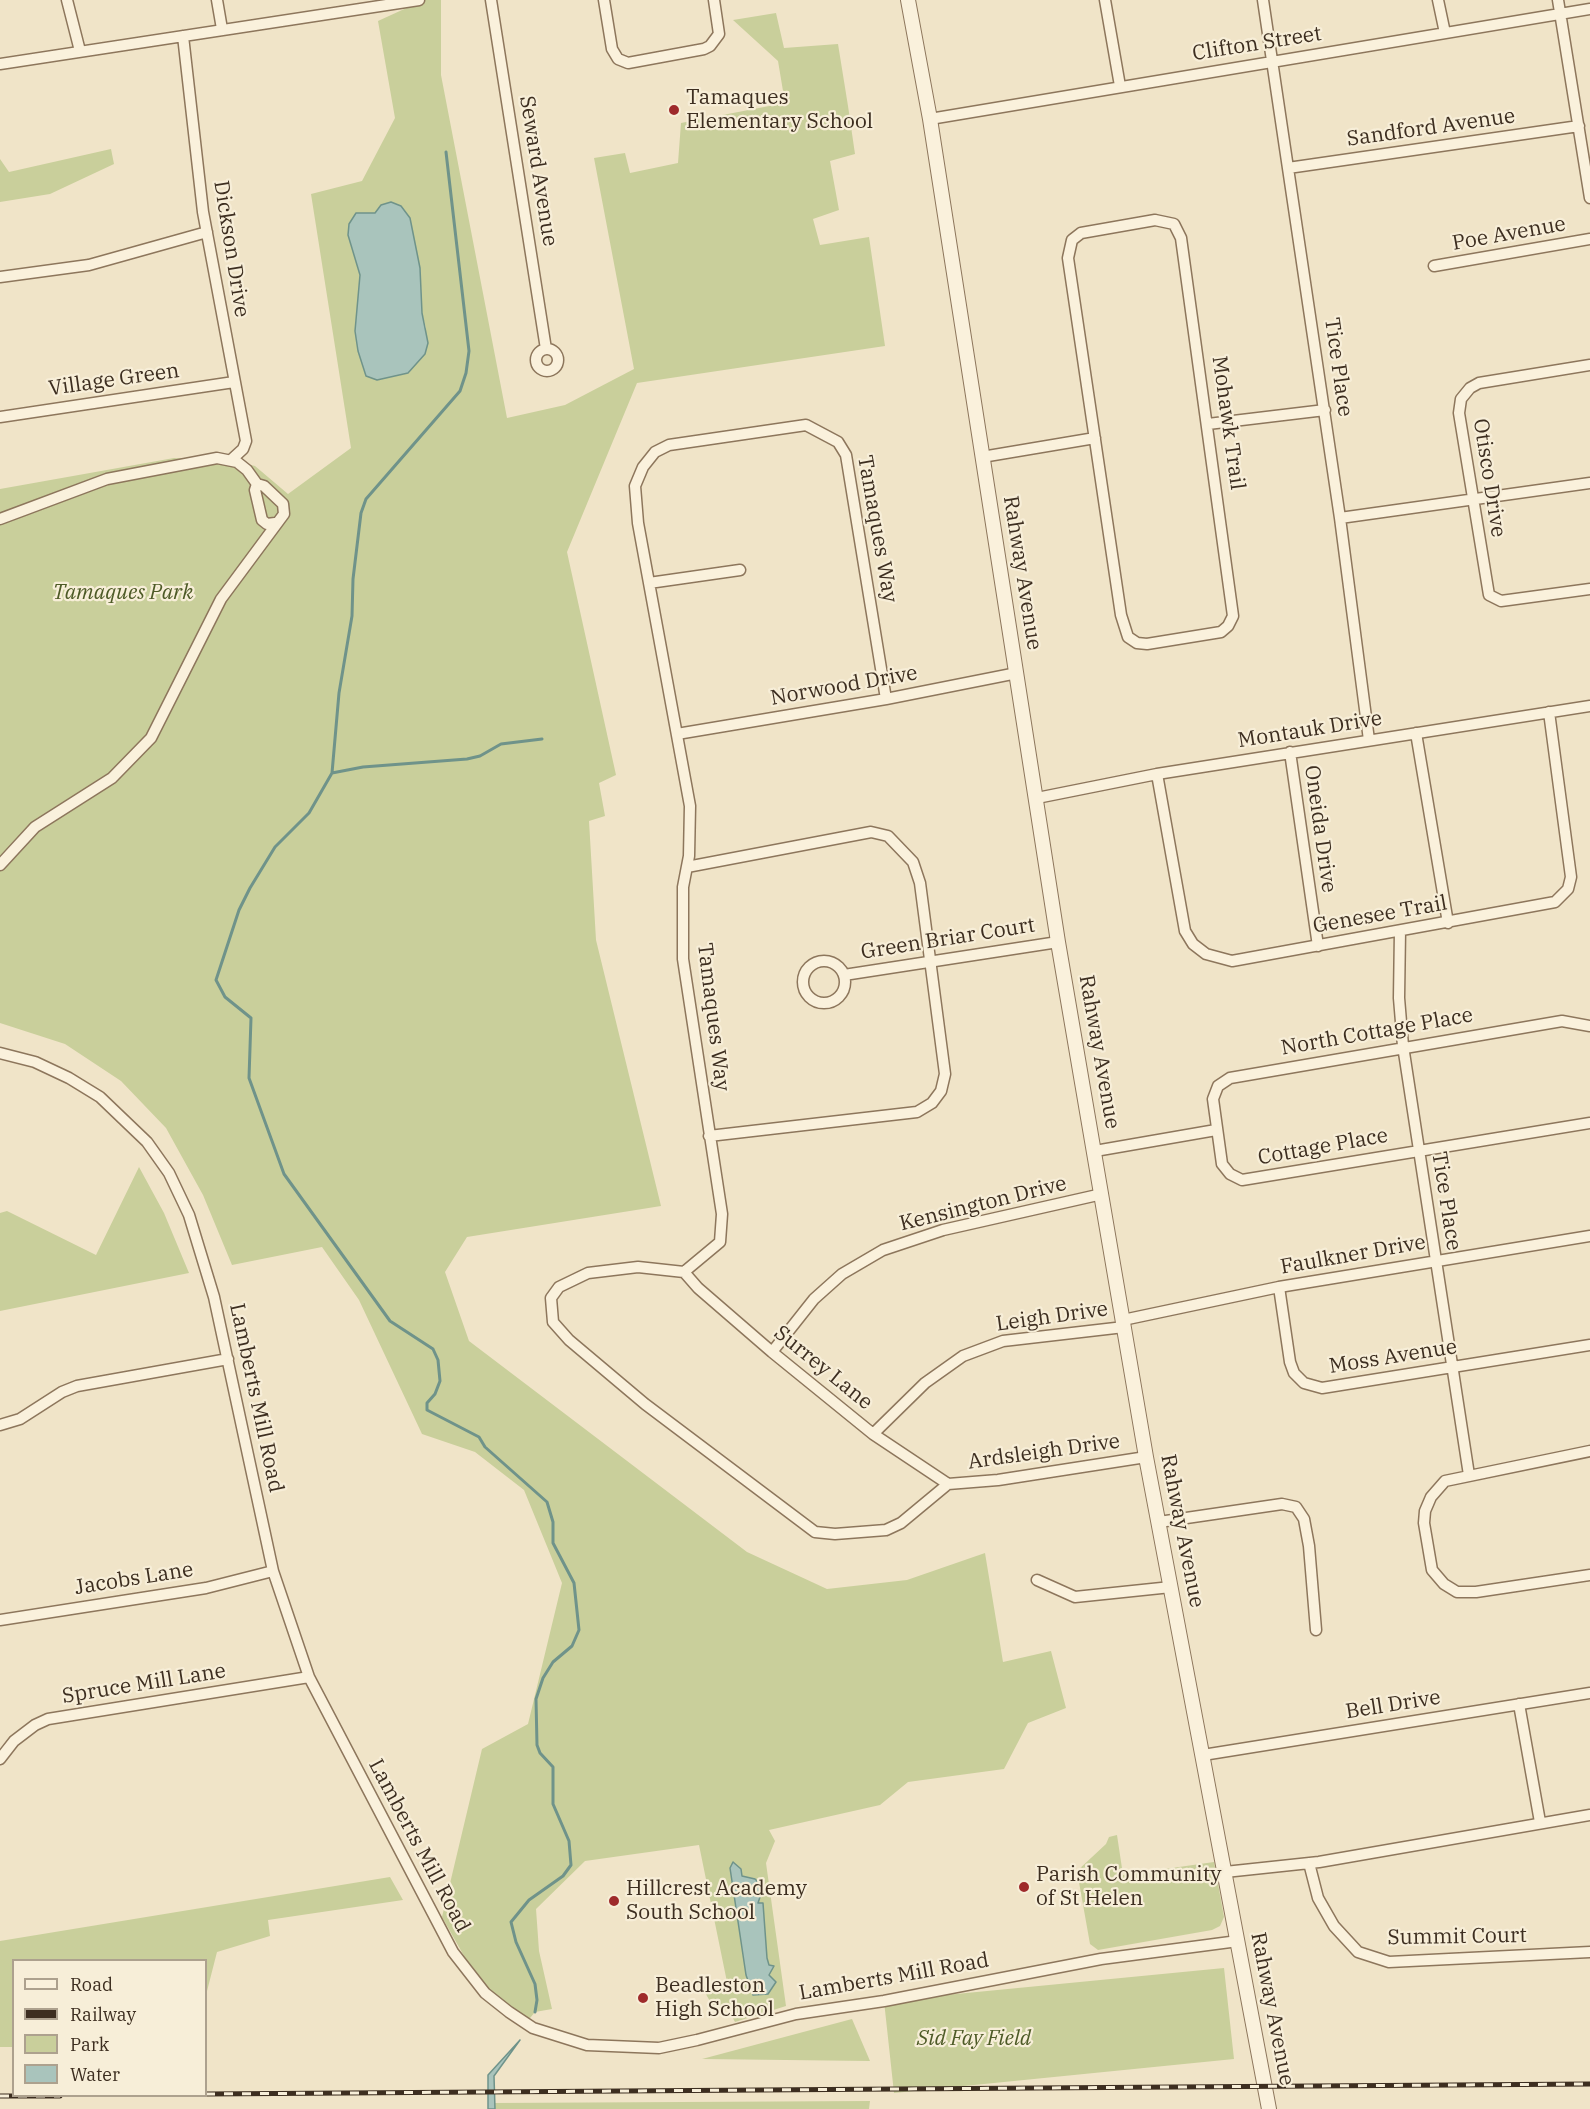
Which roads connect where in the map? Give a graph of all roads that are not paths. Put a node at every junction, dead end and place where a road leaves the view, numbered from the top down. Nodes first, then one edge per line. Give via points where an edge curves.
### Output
1 (67, 0) edge
2 (217, 0) edge
3 (419, 0) edge
4 (491, 0) edge
5 (604, 0) edge
6 (714, 0) edge
7 (908, 0) edge
8 (1105, 0) edge
9 (1263, 0) edge
10 (1438, 0) edge
11 (1558, 0) edge
12 (365, 3) edge
13 (1590, 9) edge
14 (1561, 14) junction
15 (222, 29) junction
16 (1446, 33) junction
17 (183, 36) junction
18 (80, 51) junction
19 (1273, 62) junction
20 (0, 64) edge
21 (1120, 86) junction
22 (930, 118) junction
23 (1578, 126) junction
24 (1288, 168) junction
25 (1590, 198) edge
26 (207, 232) junction
27 (1590, 239) edge
28 (1434, 266) dead end
29 (0, 277) edge
30 (546, 349) dead end
31 (1590, 365) edge
32 (234, 382) junction
33 (1324, 410) junction
34 (0, 417) edge
35 (1208, 423) junction
36 (1095, 438) junction
37 (982, 457) junction
38 (231, 460) junction
39 (1590, 483) edge
40 (256, 484) junction
41 (1473, 500) junction
42 (1340, 518) junction
43 (0, 519) edge
44 (275, 523) junction
45 (740, 570) dead end
46 (649, 583) junction
47 (1590, 589) edge
48 (1017, 673) junction
49 (886, 699) junction
50 (1590, 706) edge
51 (1549, 712) junction
52 (1416, 733) junction
53 (677, 734) junction
54 (1369, 740) junction
55 (1290, 752) junction
56 (1157, 774) junction
57 (1037, 798) junction
58 (0, 865) edge
59 (687, 867) junction
60 (1449, 922) junction
61 (1400, 931) junction
62 (1058, 942) junction
63 (1318, 946) junction
64 (931, 963) junction
65 (844, 975) junction
66 (1590, 1026) edge
67 (1403, 1046) junction
68 (0, 1053) edge
69 (1590, 1123) edge
70 (1216, 1130) junction
71 (709, 1136) junction
72 (1095, 1151) junction
73 (1418, 1151) junction
74 (1102, 1194) junction
75 (1590, 1236) edge
76 (1436, 1261) junction
77 (684, 1272) junction
78 (1279, 1287) junction
79 (1124, 1324) junction
80 (1590, 1345) edge
81 (772, 1352) junction
82 (228, 1359) junction
83 (1452, 1368) junction
84 (0, 1425) edge
85 (873, 1434) junction
86 (1590, 1451) edge
87 (1146, 1457) junction
88 (1469, 1475) junction
89 (948, 1484) junction
90 (1159, 1522) junction
91 (273, 1571) junction
92 (1590, 1575) edge
93 (1037, 1580) dead end
94 (1171, 1587) junction
95 (0, 1620) edge
96 (1316, 1630) dead end
97 (309, 1677) junction
98 (1590, 1693) edge
99 (1519, 1704) junction
100 (1203, 1755) junction
101 (0, 1759) edge
102 (1590, 1815) edge
103 (1540, 1822) junction
104 (1310, 1863) junction
105 (1225, 1872) junction
106 (1238, 1941) junction
107 (1590, 1952) edge
108 (1269, 2109) edge

1 - 18 street
2 - 15 street
3 - 12 street
4 - 30 street, Seward Avenue
5 - 6 street via 612,50 624,63 704,49 719,34
7 - 22 street, Rahway Avenue
8 - 21 street
9 - 19 street, Tice Place
10 - 16 street
11 - 14 street
12 - 15 street
13 - 14 street, Clifton Street
14 - 16 street, Clifton Street
14 - 23 street
15 - 17 street
16 - 19 street, Clifton Street
17 - 18 street
17 - 26 street, Dickson Drive
18 - 20 street
19 - 21 street, Clifton Street
19 - 24 street, Tice Place
21 - 22 street, Clifton Street
22 - 37 street, Rahway Avenue
23 - 24 street, Sandford Avenue
23 - 25 street
24 - 33 street, Tice Place
26 - 29 street via 89,265
26 - 32 street, Dickson Drive
27 - 28 street, Poe Avenue
31 - 41 street, Otisco Drive via 1479,382 1470,388 1461,399 1459,413
32 - 34 street, Village Green
32 - 38 street, Dickson Drive via 246,441
33 - 35 street
33 - 42 street, Tice Place
35 - 36 street, Mohawk Trail via 1181,237 1174,224 1155,220 1081,233 1072,240 1068,258
35 - 36 street, Mohawk Trail via 1233,616 1221,632 1147,644 1137,643 1124,631
36 - 37 street
37 - 48 street, Rahway Avenue
38 - 40 street via 247,470
38 - 43 street via 217,458 107,479
39 - 41 street
40 - 44 street via 262,520
40 - 44 street via 264,486 284,506 284,514
41 - 42 street
41 - 47 street, Otisco Drive via 1487,590 1495,600
42 - 54 street, Tice Place
44 - 58 street via 221,599 151,738 112,778 35,827
45 - 46 street
46 - 49 street, Tamaques Way via 635,486 655,452 669,445 787,426 806,425 822,432 838,442 846,455
46 - 53 street, Tamaques Way
48 - 49 street, Norwood Drive
48 - 57 street, Rahway Avenue
49 - 53 street, Norwood Drive
50 - 51 street, Montauk Drive
51 - 52 street, Montauk Drive
51 - 60 street, Genesee Trail via 1570,860 1568,889 1555,902
52 - 54 street, Montauk Drive
52 - 60 street
53 - 59 street, Tamaques Way via 690,806
54 - 55 street, Montauk Drive
55 - 56 street, Montauk Drive
55 - 63 street, Oneida Drive
56 - 57 street, Montauk Drive
56 - 63 street, Genesee Trail via 1185,931 1193,944 1206,954 1232,961
57 - 62 street, Rahway Avenue
59 - 64 street via 871,832 888,836 913,861 917,872
59 - 71 street, Tamaques Way via 683,887 683,959
60 - 61 street, Genesee Trail
61 - 63 street, Genesee Trail
61 - 67 street, Tice Place
62 - 64 street, Green Briar Court
62 - 72 street, Rahway Avenue
64 - 65 street, Green Briar Court
64 - 71 street via 945,1074 941,1091 932,1103 917,1112
65 - 65 street via 831,962 818,962 807,969 804,990 819,1003 832,1002 842,993
66 - 67 street, North Cottage Place via 1562,1021
67 - 70 street, North Cottage Place via 1223,1080 1214,1092
67 - 73 street, Tice Place
68 - 82 street, Lamberts Mill Road via 35,1062 69,1078 100,1097 147,1142 169,1173 189,1215
69 - 73 street, Cottage Place
70 - 72 street
70 - 73 street, Cottage Place via 1222,1164 1230,1174 1242,1179
71 - 77 street, Tamaques Way via 722,1214 720,1242
72 - 74 street, Rahway Avenue
73 - 76 street, Tice Place
74 - 79 street, Rahway Avenue
74 - 81 street, Kensington Drive via 943,1230 883,1250 828,1286
75 - 76 street, Faulkner Drive
76 - 78 street, Faulkner Drive
76 - 83 street, Tice Place
77 - 81 street, Surrey Lane
77 - 89 street via 638,1267 588,1274 559,1287 551,1298 553,1322 645,1404 815,1532 886,1530
78 - 79 street, Faulkner Drive
78 - 83 street, Moss Avenue via 1290,1362 1304,1383 1332,1388
79 - 85 street, Leigh Drive via 1003,1341 963,1356 926,1383
79 - 87 street, Rahway Avenue
80 - 83 street, Moss Avenue
81 - 85 street, Surrey Lane
82 - 84 street via 77,1386 20,1419
82 - 91 street, Lamberts Mill Road
83 - 88 street, Tice Place
85 - 89 street, Surrey Lane
86 - 88 street
87 - 89 street, Ardsleigh Drive
87 - 90 street, Rahway Avenue
88 - 92 street via 1445,1481 1425,1511 1432,1570 1444,1584 1457,1592 1476,1592
90 - 94 street, Rahway Avenue
90 - 96 street via 1282,1504 1296,1507 1304,1519 1309,1546
91 - 95 street, Jacobs Lane via 206,1588
91 - 97 street, Lamberts Mill Road
93 - 94 street via 1076,1597
94 - 100 street, Rahway Avenue
97 - 101 street, Spruce Mill Lane via 48,1719 14,1741
97 - 106 street, Lamberts Mill Road via 453,1952 485,1993 534,2028 556,2037 596,2046 659,2048 796,2014 1101,1959
98 - 99 street, Bell Drive
99 - 100 street, Bell Drive
99 - 103 street
100 - 105 street, Rahway Avenue
102 - 103 street
103 - 104 street
104 - 105 street
104 - 107 street, Summit Court via 1318,1898 1334,1926 1358,1952 1389,1962
105 - 106 street, Rahway Avenue
106 - 108 street, Rahway Avenue

